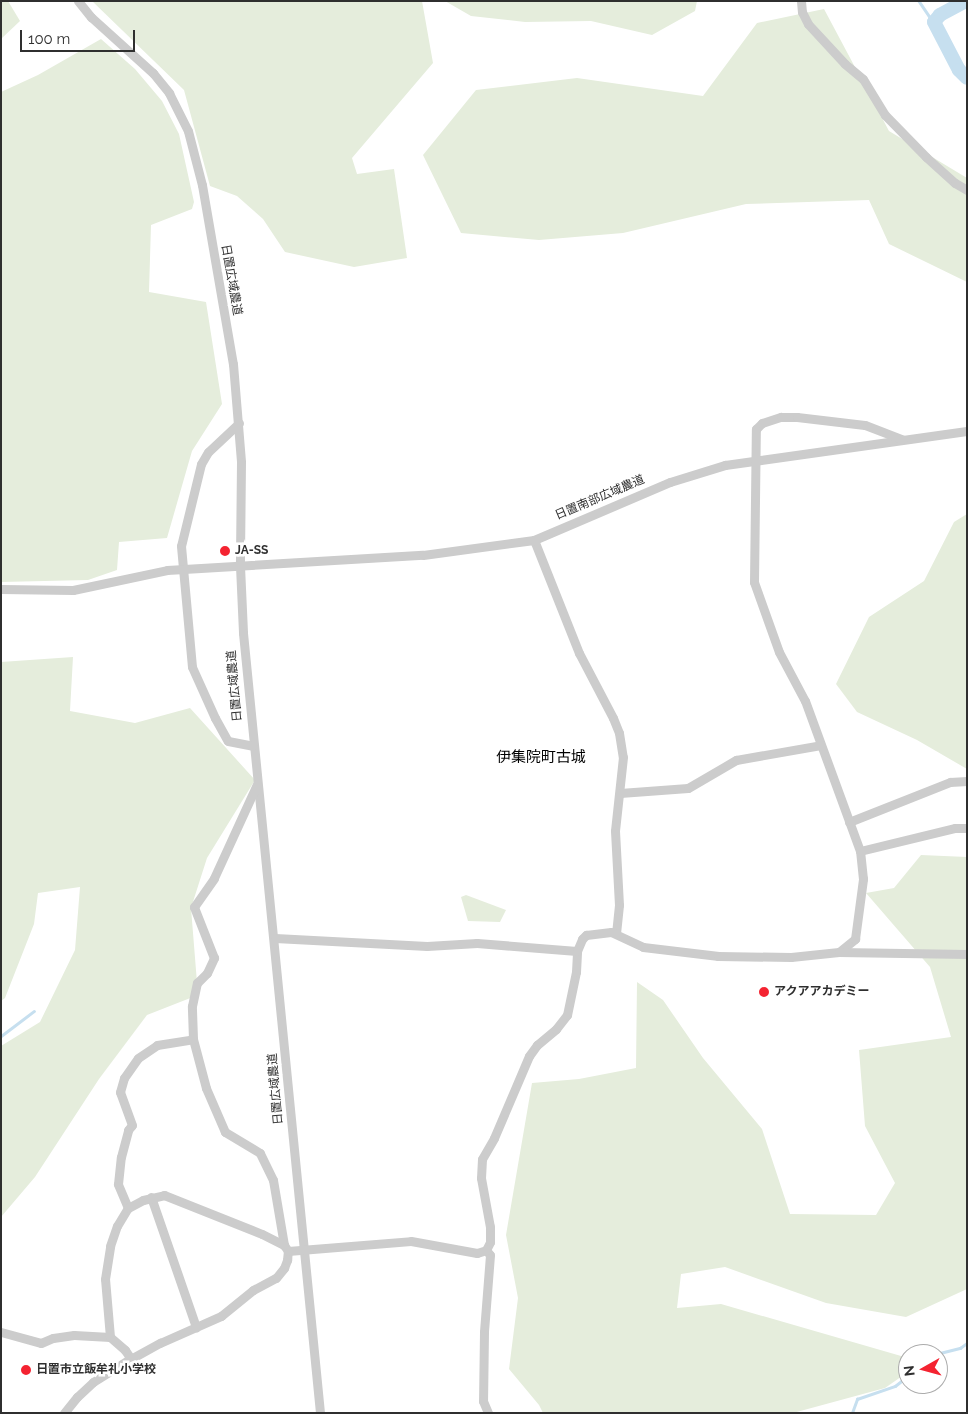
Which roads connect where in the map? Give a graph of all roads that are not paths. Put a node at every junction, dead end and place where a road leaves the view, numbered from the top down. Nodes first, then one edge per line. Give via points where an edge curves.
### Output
1 (78, 1) edge
2 (801, 1) edge
3 (967, 190) edge
4 (239, 423) junction
5 (967, 431) edge
6 (903, 440) junction
7 (756, 462) junction
8 (534, 540) junction
9 (240, 566) junction
10 (183, 569) junction
11 (1, 589) edge
12 (821, 745) junction
13 (253, 746) junction
14 (967, 780) edge
15 (257, 783) junction
16 (620, 793) junction
17 (849, 822) junction
18 (967, 828) edge
19 (860, 851) junction
20 (616, 933) junction
21 (274, 938) junction
22 (577, 951) junction
23 (839, 952) junction
24 (967, 954) edge
25 (193, 1039) junction
26 (151, 1197) junction
27 (128, 1208) junction
28 (286, 1248) junction
29 (304, 1249) junction
30 (486, 1250) junction
31 (196, 1327) junction
32 (1, 1332) edge
33 (110, 1337) junction
34 (131, 1359) junction
35 (64, 1413) edge
36 (320, 1413) edge
37 (488, 1413) edge

1 - 4 street, 日置広域農道 via 91,17 153,73 169,94 188,132 202,185 233,364
2 - 3 street via 808,24 863,79 885,115 926,158
4 - 9 street, 日置広域農道
4 - 10 street via 208,452 201,464 182,536
5 - 6 street, 日置南部広域農道
6 - 7 street, 日置南部広域農道
6 - 7 street via 865,425 781,417 762,423 756,429
7 - 8 street, 日置南部広域農道 via 725,465 670,482
7 - 12 street via 754,582 779,652 805,701
8 - 9 street, 日置南部広域農道 via 423,555
8 - 16 street via 578,653 619,733 622,757
9 - 10 street, 日置南部広域農道
9 - 13 street, 日置広域農道
10 - 11 street, 日置南部広域農道 via 73,590
10 - 13 street via 192,667 228,741
12 - 16 street via 736,760 688,788
12 - 17 street
13 - 15 street, 日置広域農道
14 - 17 street via 950,782
15 - 21 street, 日置広域農道
15 - 25 street via 214,878 194,907 214,958 197,983 192,1006
16 - 20 street via 615,831 619,905
17 - 19 street
18 - 19 street via 954,828
19 - 23 street via 863,879 855,939
20 - 22 street via 586,935
20 - 23 street via 643,948 718,956 791,957
21 - 22 street via 427,946 477,943
21 - 29 street, 日置広域農道
22 - 30 street via 576,972 566,1015 529,1056 482,1159 481,1178 490,1227 490,1242
23 - 24 street
25 - 27 street via 157,1045 138,1058 124,1078 120,1092 132,1125 121,1157 118,1184
25 - 28 street via 206,1088 225,1132 260,1153 273,1180
26 - 27 street
26 - 28 street via 164,1195 262,1234
26 - 31 street
27 - 33 street via 110,1246 105,1279
28 - 29 street
28 - 31 street via 284,1268 276,1278 253,1290 221,1316
29 - 30 street via 411,1241 477,1253
29 - 36 street, 日置広域農道
30 - 37 street via 490,1255 483,1401
31 - 34 street
32 - 33 street via 41,1343 74,1336
33 - 34 street
34 - 35 street via 93,1382

